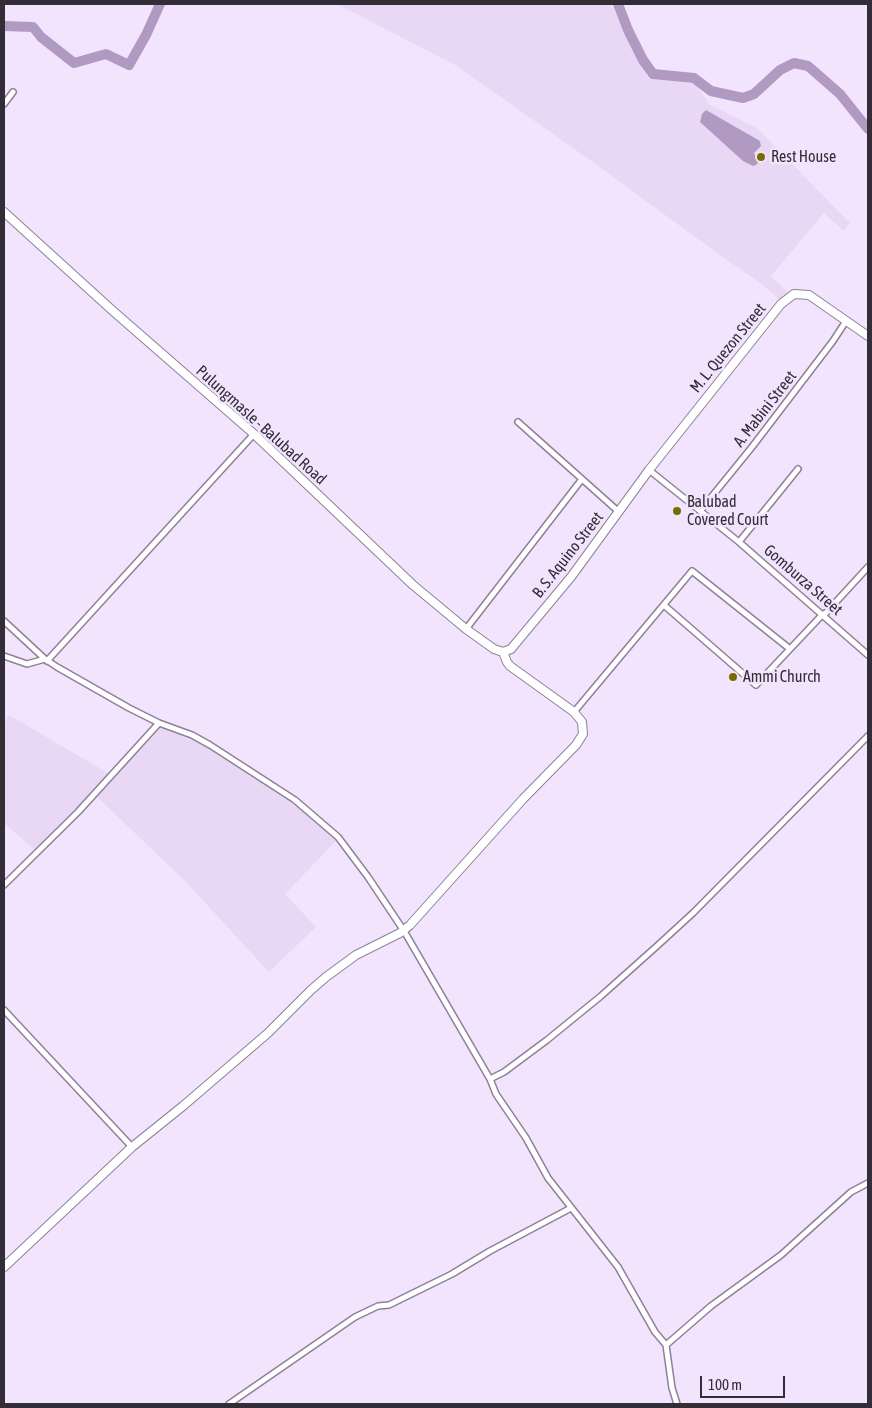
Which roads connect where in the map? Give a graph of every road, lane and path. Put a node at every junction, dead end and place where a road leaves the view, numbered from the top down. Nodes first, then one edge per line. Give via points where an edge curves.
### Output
1 (13, 92) dead end
2 (4, 104) edge
3 (4, 212) edge
4 (846, 321) junction
5 (868, 336) edge
6 (518, 422) dead end
7 (254, 434) junction
8 (798, 469) dead end
9 (649, 470) junction
10 (582, 478) junction
11 (700, 511) junction
12 (619, 512) junction
13 (739, 542) junction
14 (868, 567) edge
15 (665, 606) junction
16 (824, 615) junction
17 (4, 621) edge
18 (466, 629) junction
19 (790, 649) junction
20 (503, 652) junction
21 (868, 654) edge
22 (4, 656) edge
23 (46, 660) junction
24 (574, 712) junction
25 (160, 723) junction
26 (868, 736) edge
27 (4, 885) edge
28 (404, 931) junction
29 (4, 1010) edge
30 (490, 1080) junction
31 (132, 1148) junction
32 (868, 1183) edge
33 (571, 1208) junction
34 (5, 1262) edge
35 (666, 1345) junction
36 (229, 1404) edge
37 (677, 1404) edge

1 - 2 street
3 - 7 street, Pulungmasle - Balubad Road
4 - 5 street, M. L. Quezon Street
4 - 9 street, M. L. Quezon Street via 809,296 794,294 789,297 770,316
4 - 11 street, A. Mabini Street
6 - 10 street
7 - 18 street, Pulungmasle - Balubad Road via 413,585
7 - 23 street
8 - 13 street
9 - 11 street, Gomburza Street
9 - 12 street, B. S. Aquino Street
10 - 12 street
10 - 18 street
11 - 13 street, Gomburza Street
12 - 20 street, B. S. Aquino Street via 511,649
13 - 16 street, Gomburza Street
14 - 16 street
15 - 19 street via 692,572
15 - 19 street via 756,685
15 - 24 street
16 - 19 street
16 - 21 street, Gomburza Street
17 - 23 street
18 - 20 street, Pulungmasle - Balubad Road via 494,650
20 - 24 street via 510,666
22 - 23 street via 27,664
23 - 25 street
24 - 28 street via 582,722 583,734 576,746 523,799
25 - 27 street via 78,812
25 - 28 street via 210,746 273,784 319,819 338,837
26 - 30 street via 672,933 555,1034
28 - 30 street
28 - 31 street via 356,955 326,977 268,1033
29 - 31 street
30 - 33 street via 548,1178
31 - 34 street
32 - 35 street via 851,1192 781,1255 711,1306
33 - 35 street via 618,1267 654,1332
33 - 36 street via 452,1274 389,1305 378,1306 355,1317
35 - 37 street

